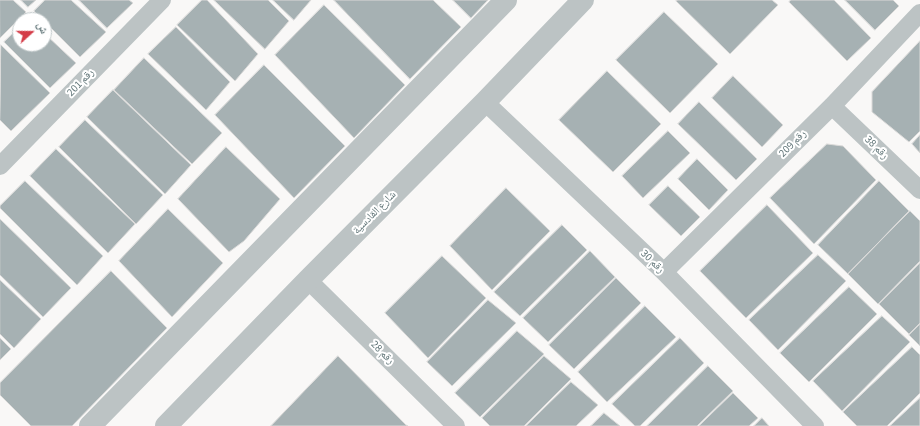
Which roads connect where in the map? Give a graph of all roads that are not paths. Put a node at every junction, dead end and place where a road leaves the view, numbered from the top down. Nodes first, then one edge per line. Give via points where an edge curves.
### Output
1 (162, 0) edge
2 (506, 0) edge
3 (583, 0) edge
4 (920, 13) edge
5 (485, 102) junction
6 (832, 106) junction
7 (1, 163) edge
8 (920, 190) edge
9 (664, 272) junction
10 (308, 280) junction
11 (90, 426) edge
12 (166, 426) edge
13 (456, 426) edge
14 (815, 426) edge

1 - 7 street, رقم 201
2 - 11 street
3 - 5 street, شارع القادسية
4 - 6 street, رقم 209
5 - 9 street, رقم 30
5 - 10 street, شارع القادسية
6 - 8 street, رقم 38
6 - 9 street, رقم 209
9 - 14 street, رقم 30
10 - 12 street, شارع القادسية
10 - 13 street, رقم 28

